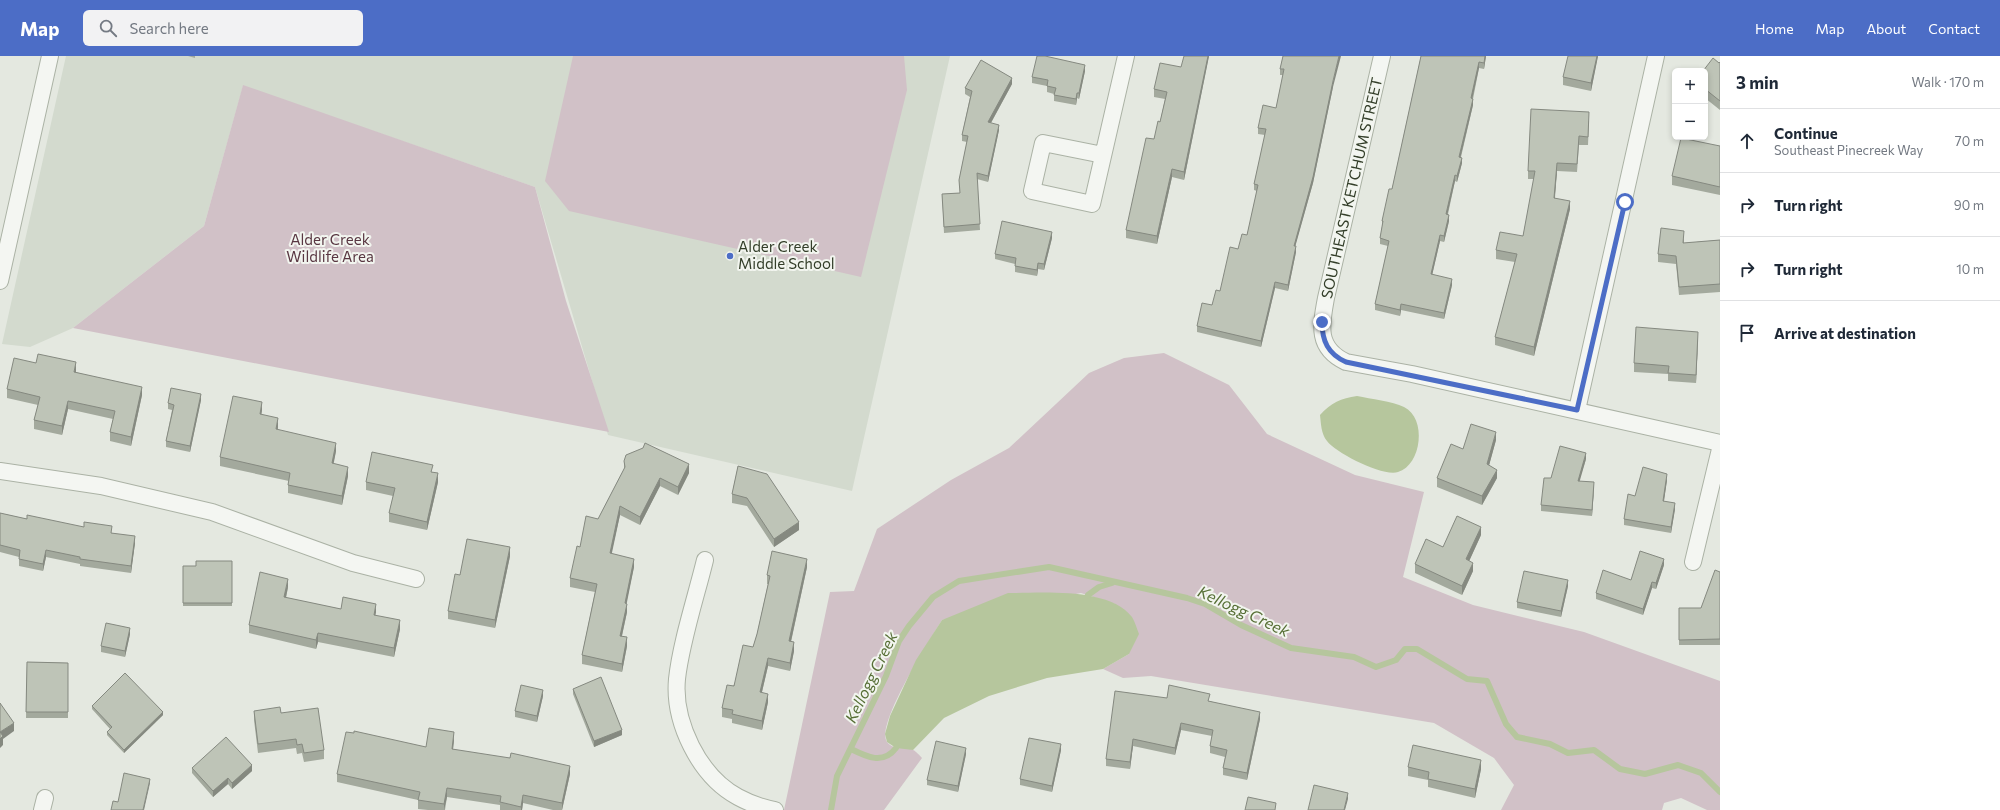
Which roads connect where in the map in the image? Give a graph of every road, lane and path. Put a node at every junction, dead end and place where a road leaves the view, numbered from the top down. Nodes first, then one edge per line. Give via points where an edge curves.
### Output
1 (50, 56) edge
2 (1126, 56) edge
3 (1382, 56) edge
4 (1656, 56) edge
5 (1103, 155) junction
6 (0, 281) edge
7 (1577, 410) junction
8 (1720, 443) edge
9 (1720, 449) edge
10 (0, 471) edge
11 (705, 560) dead end
12 (1693, 562) dead end
13 (416, 578) dead end
14 (776, 810) edge

1 - 6 street
2 - 5 street
3 - 7 street, SOUTHEAST KETCHUM STREET via 1326,298 1322,322 1322,336 1326,344 1336,357 1346,362
4 - 7 street
5 - 5 street via 1043,143 1032,191 1092,204
7 - 8 street
9 - 12 street
10 - 13 street via 101,486 212,512 353,563
11 - 14 street via 679,663 676,696 681,720 707,772 738,797

